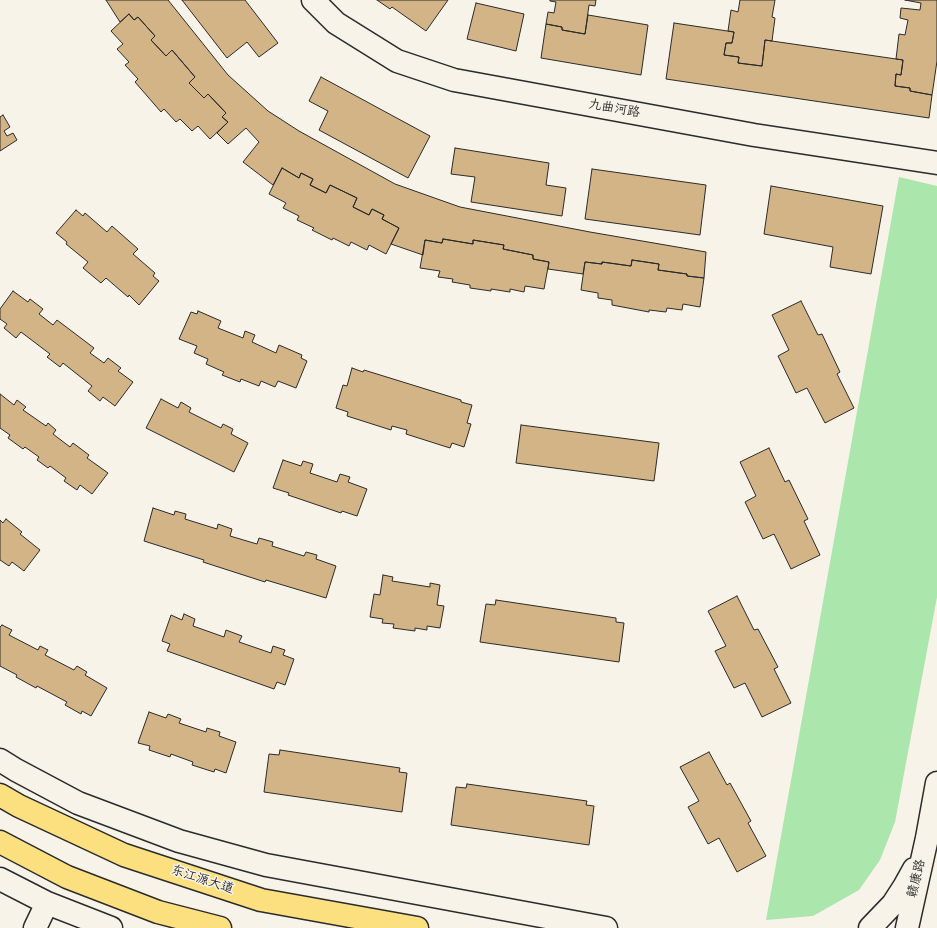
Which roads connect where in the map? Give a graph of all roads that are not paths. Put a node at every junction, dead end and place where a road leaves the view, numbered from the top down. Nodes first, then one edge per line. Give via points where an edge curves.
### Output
1 (313, 0) edge
2 (937, 163) edge
3 (0, 760) edge
4 (937, 783) edge
5 (0, 795) edge
6 (928, 838) junction
7 (0, 842) edge
8 (0, 879) edge
9 (47, 903) junction
10 (35, 928) edge
11 (111, 928) edge
12 (220, 928) edge
13 (417, 928) edge
14 (606, 928) edge
15 (870, 928) edge
16 (907, 928) edge

1 - 2 street, 九曲河路 via 336,23 397,61 454,80 754,135
3 - 14 street via 78,803 179,841 258,863
4 - 6 street, 赣康路
5 - 13 main road, 东江源大道 via 124,855 261,900
6 - 15 street via 904,887 893,904
6 - 16 street, 赣康路
7 - 12 main road via 67,877 158,912
8 - 9 street
9 - 10 street
9 - 11 street

